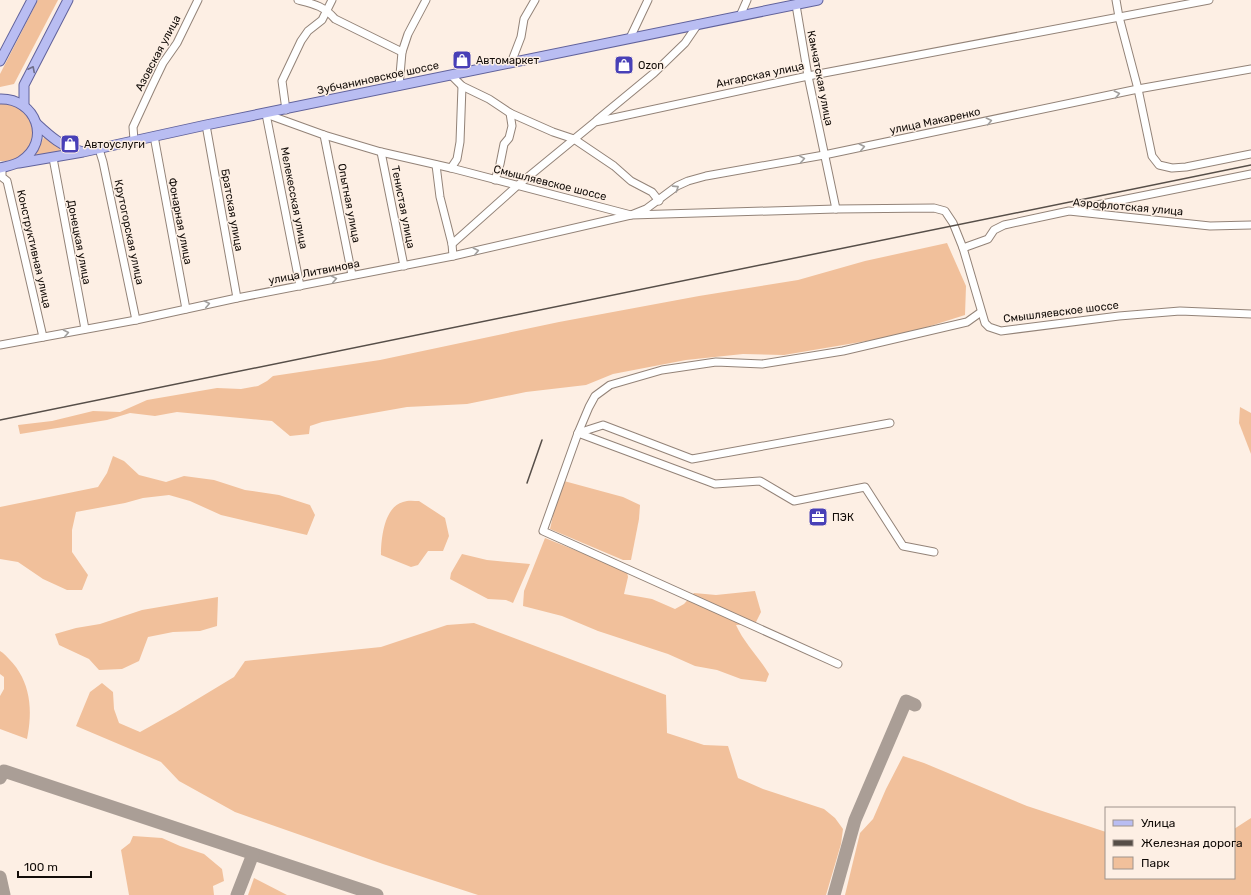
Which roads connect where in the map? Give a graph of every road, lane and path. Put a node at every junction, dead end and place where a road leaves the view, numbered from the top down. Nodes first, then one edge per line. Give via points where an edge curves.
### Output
1 (32, 0) edge
2 (68, 0) edge
3 (198, 0) edge
4 (298, 0) edge
5 (332, 0) edge
6 (426, 0) edge
7 (535, 0) edge
8 (648, 0) edge
9 (747, 0) edge
10 (818, 0) edge
11 (1116, 0) edge
12 (1209, 0) edge
13 (796, 5) junction
14 (328, 10) junction
15 (740, 16) junction
16 (1119, 17) junction
17 (698, 24) junction
18 (630, 38) junction
19 (402, 52) junction
20 (0, 61) edge
21 (511, 63) junction
22 (1251, 69) edge
23 (451, 75) junction
24 (808, 76) junction
25 (399, 86) junction
26 (462, 86) junction
27 (1138, 90) junction
28 (0, 99) edge
29 (24, 106) junction
30 (286, 110) junction
31 (510, 112) junction
32 (266, 114) junction
33 (595, 122) junction
34 (37, 124) junction
35 (206, 125) junction
36 (324, 135) junction
37 (154, 136) junction
38 (574, 139) junction
39 (134, 140) junction
40 (99, 148) junction
41 (83, 152) junction
42 (381, 152) junction
43 (1251, 154) edge
44 (824, 155) junction
45 (52, 158) junction
46 (19, 163) junction
47 (436, 165) junction
48 (1, 167) edge
49 (451, 168) junction
50 (1251, 174) edge
51 (495, 180) junction
52 (517, 186) junction
53 (659, 200) junction
54 (836, 209) junction
55 (1069, 211) junction
56 (631, 215) junction
57 (1251, 225) edge
58 (452, 244) junction
59 (963, 248) junction
60 (454, 256) junction
61 (404, 266) junction
62 (352, 276) junction
63 (300, 286) junction
64 (237, 298) junction
65 (186, 309) junction
66 (981, 312) junction
67 (1251, 314) edge
68 (136, 320) junction
69 (85, 329) junction
70 (43, 337) junction
71 (0, 345) edge
72 (890, 423) dead end
73 (578, 433) junction
74 (934, 552) dead end
75 (838, 664) dead end

1 - 20 main road
29 -> 2 main road via 24,85
3 - 39 street, Азовская улица via 177,43 163,63 133,127
4 - 14 street
5 - 14 street
6 - 19 street via 408,34
7 - 21 street via 524,19 521,37
8 - 18 street
9 - 15 street
10 - 13 main road, Зубчаниновское шоссе
11 - 16 street
12 - 16 street, Ангарская улица
13 - 15 main road, Зубчаниновское шоссе
13 - 24 street, Камчатская улица
14 - 19 street via 336,19
14 - 30 street via 322,20 301,40 282,81
15 - 17 main road, Зубчаниновское шоссе
16 - 24 street, Ангарская улица
16 - 27 street
17 - 18 main road, Зубчаниновское шоссе
17 - 33 street via 685,43 654,73
18 - 21 main road, Зубчаниновское шоссе
19 - 25 street
21 - 23 main road, Зубчаниновское шоссе
22 - 27 street, улица Макаренко
23 - 25 main road, Зубчаниновское шоссе
23 - 26 street
24 - 33 street, Ангарская улица
24 - 44 street, Камчатская улица
25 - 30 main road, Зубчаниновское шоссе
26 - 31 street
26 - 49 street via 460,142 457,159
27 - 43 street via 1152,156 1159,165 1172,168 1186,167
44 -> 27 street, улица Макаренко
28 - 29 main road
29 - 34 main road via 34,116
30 - 32 main road, Зубчаниновское шоссе
31 - 38 street
31 - 51 street via 512,126 504,144
32 - 35 main road, Зубчаниновское шоссе
32 - 36 street, Смышляевское шоссе
32 - 63 street, Мелекесская улица
33 - 38 street, Ангарская улица
34 - 41 main road via 60,144
34 - 46 main road via 38,133 33,150
35 - 37 main road, Зубчаниновское шоссе
35 - 64 street, Братская улица
36 - 42 street, Смышляевское шоссе
36 - 62 street, Опытная улица
37 - 39 main road, Зубчаниновское шоссе
37 - 65 street, Фонарная улица
38 - 52 street, Ангарская улица
38 - 53 street via 631,181 652,192
39 - 40 main road, Зубчаниновское шоссе
40 - 41 main road, Зубчаниновское шоссе
40 - 68 street, Крутогорская улица
41 - 45 main road, Зубчаниновское шоссе
42 - 47 street, Смышляевское шоссе
42 - 61 street, Тенистая улица
53 -> 44 street, улица Макаренко via 677,186 706,176
44 - 54 street
45 - 46 main road, Зубчаниновское шоссе
45 - 69 street, Донецкая улица
46 - 48 main road, Зубчаниновское шоссе
47 - 49 street, Смышляевское шоссе
47 - 58 street via 440,197
48 - 70 street, Конструктивная улица via 2,177 7,181
49 - 51 street, Смышляевское шоссе
50 - 55 street
51 - 52 street, Смышляевское шоссе
52 - 56 street, Смышляевское шоссе
52 - 58 street, Ангарская улица
53 - 56 street, улица Макаренко
54 - 56 street, Смышляевское шоссе
54 - 59 street, Смышляевское шоссе via 940,209 948,214
55 - 57 street, Аэрофлотская улица via 1210,226
55 - 59 street, Аэрофлотская улица via 1004,225 994,230 988,239
60 -> 56 street, улица Литвинова
58 - 60 street
59 - 66 street, Смышляевское шоссе
60 - 61 street, улица Литвинова
61 - 62 street, улица Литвинова
63 -> 62 street, улица Литвинова
63 - 64 street, улица Литвинова
65 -> 64 street, улица Литвинова
65 - 68 street, улица Литвинова
66 - 67 street, Смышляевское шоссе via 989,327 1001,331 1180,311
66 - 73 street via 967,322 843,351 762,364 708,363 662,370 610,385 595,396
68 - 69 street, улица Литвинова
70 -> 69 street, улица Литвинова
70 - 71 street, улица Литвинова
72 - 73 street via 692,459 603,424
73 - 74 street via 715,484 760,481 794,501 865,487 904,546
73 - 75 street via 543,531

